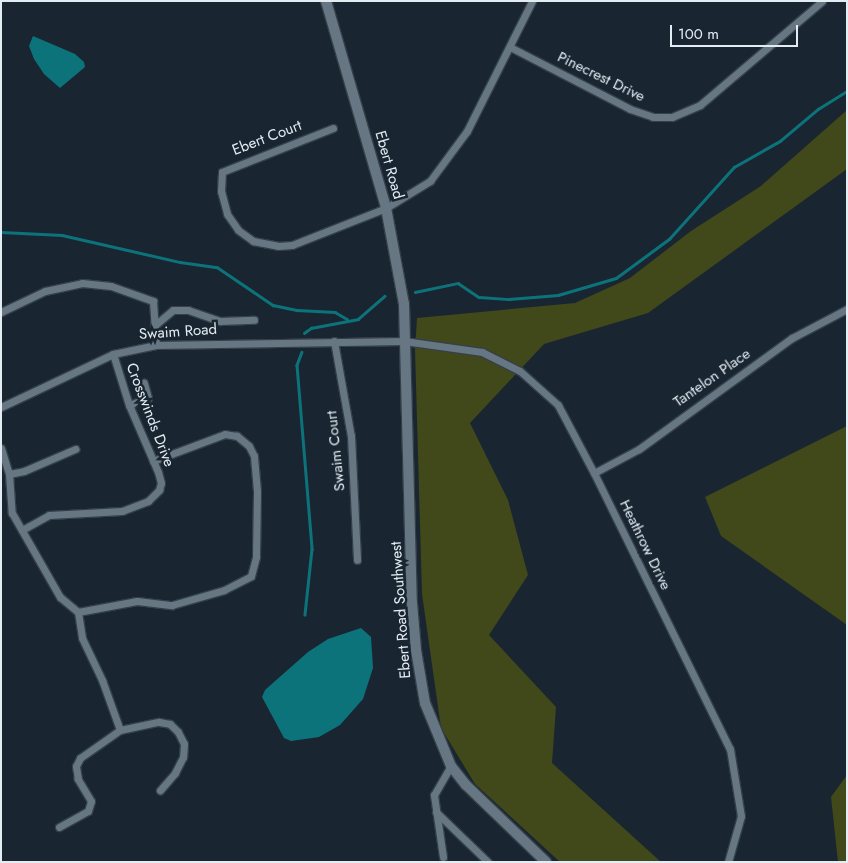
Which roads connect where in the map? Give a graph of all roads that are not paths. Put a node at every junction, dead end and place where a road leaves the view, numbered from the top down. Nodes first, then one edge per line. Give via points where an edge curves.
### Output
1 (326, 1) edge
2 (532, 1) edge
3 (822, 1) edge
4 (510, 47) junction
5 (333, 128) dead end
6 (386, 208) junction
7 (847, 309) edge
8 (1, 312) edge
9 (254, 320) dead end
10 (154, 326) junction
11 (334, 341) junction
12 (404, 341) junction
13 (156, 345) junction
14 (113, 354) junction
15 (144, 383) dead end
16 (128, 405) junction
17 (1, 407) edge
18 (1, 448) edge
19 (74, 449) dead end
20 (153, 461) junction
21 (594, 473) junction
22 (8, 474) junction
23 (22, 530) junction
24 (358, 560) dead end
25 (78, 612) junction
26 (120, 730) junction
27 (451, 766) junction
28 (160, 790) dead end
29 (435, 811) junction
30 (59, 827) dead end
31 (443, 857) dead end
32 (488, 862) edge
33 (546, 862) edge
34 (728, 862) edge

1 - 6 main road, Ebert Road
2 - 4 street
3 - 4 street, Pinecrest Drive via 700,105 672,117 653,117 630,109
4 - 6 street via 467,131 430,181
5 - 6 street, Ebert Court via 222,172 222,191 232,222 253,241 292,245
6 - 12 main road, Ebert Road via 404,304
7 - 21 street, Tantelon Place via 792,338 639,449
8 - 10 street via 39,293 82,284 111,286 154,301
9 - 10 street via 220,321 188,310 173,310 158,319
10 - 13 street
11 - 12 street, Swaim Road
11 - 13 street, Swaim Road
11 - 24 street, Swaim Court via 351,436
12 - 21 street, Heathrow Drive via 482,352 520,371 558,405
12 - 27 main road, Ebert Road Southwest via 416,650 425,704
13 - 14 street, Swaim Road
14 - 16 street, Crosswinds Drive
14 - 17 street, Swaim Road
15 - 16 street via 148,398
16 - 20 street, Crosswinds Drive
18 - 22 street
19 - 22 street via 24,471
20 - 23 street, Crosswinds Drive via 161,483 148,501 122,510 48,515
20 - 25 street via 225,434 237,436 249,446 254,456 257,491 256,557 252,576 224,590 172,605 137,602
21 - 34 street, Heathrow Drive via 730,749 741,816
22 - 23 street via 12,513
23 - 25 street via 60,598
25 - 26 street via 82,638
26 - 28 street via 159,722 170,724 178,732 184,744 183,757 175,773
26 - 30 street via 80,758 76,766 78,779 91,801 88,811
27 - 29 street via 436,786
27 - 33 main road, Ebert Road Southwest via 498,818
29 - 31 street
29 - 32 street

